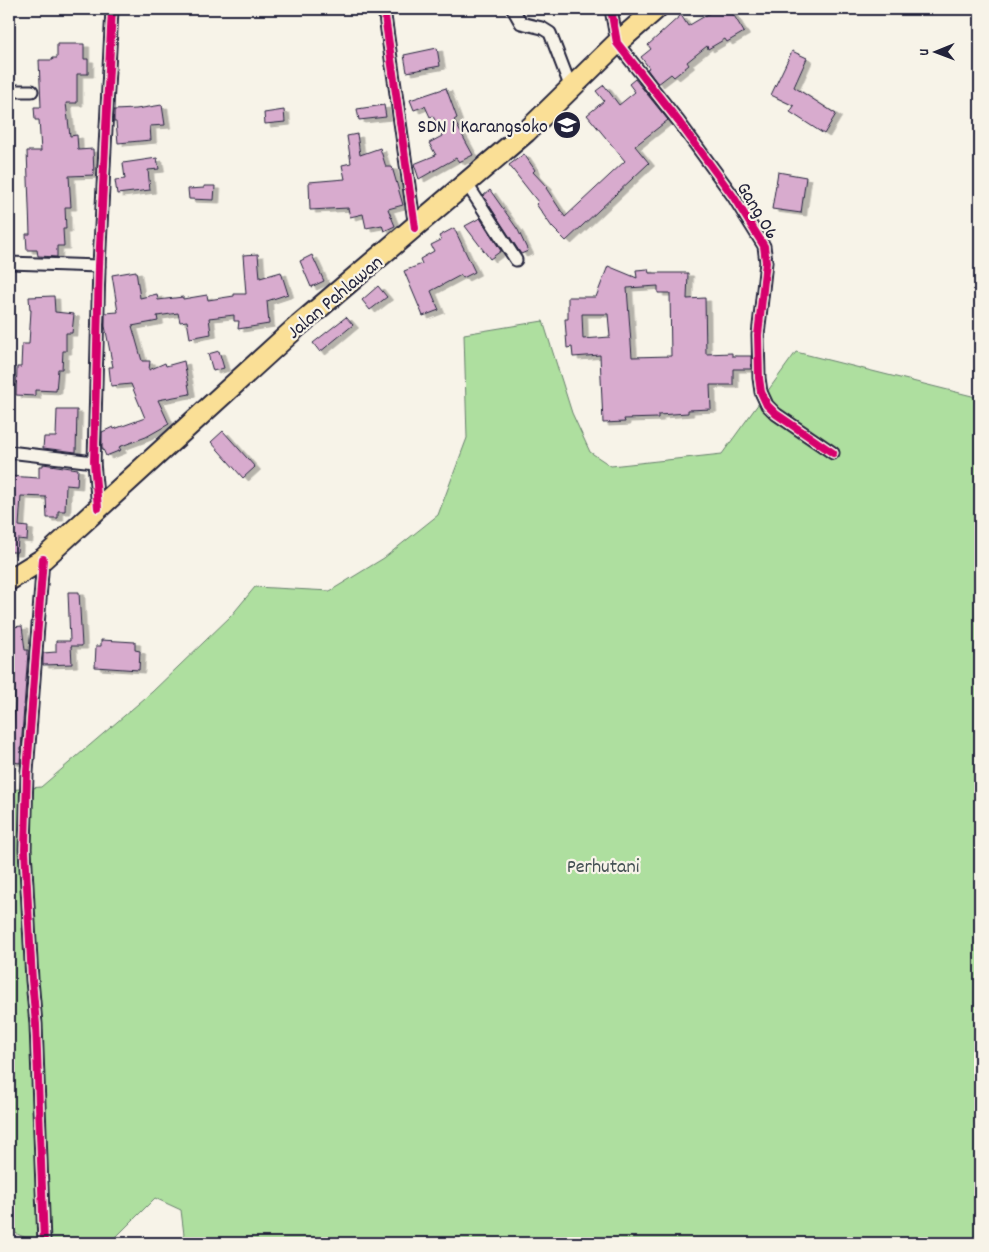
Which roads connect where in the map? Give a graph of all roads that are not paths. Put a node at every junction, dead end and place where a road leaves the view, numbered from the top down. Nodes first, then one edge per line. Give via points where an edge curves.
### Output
1 (112, 9) edge
2 (384, 9) edge
3 (513, 9) edge
4 (611, 9) edge
5 (656, 9) edge
6 (618, 43) junction
7 (571, 88) junction
8 (32, 91) dead end
9 (9, 92) edge
10 (467, 184) junction
11 (415, 228) junction
12 (516, 260) dead end
13 (9, 264) edge
14 (99, 266) junction
15 (9, 452) edge
16 (833, 453) dead end
17 (94, 462) junction
18 (98, 508) junction
19 (43, 559) junction
20 (9, 580) edge
21 (44, 1243) edge

1 - 14 street
2 - 11 street
3 - 7 street via 521,23 550,33
4 - 6 street
5 - 6 highway, Jalan Pahlawan
6 - 7 highway, Jalan Pahlawan
6 - 16 street, Gang 06 via 733,196 764,246 766,267 758,335 758,378 767,404 791,426
7 - 10 highway, Jalan Pahlawan
8 - 9 street
10 - 11 highway, Jalan Pahlawan
10 - 12 street
11 - 18 highway, Jalan Pahlawan via 299,325
13 - 14 street
14 - 17 street
15 - 17 street
17 - 18 street
18 - 19 highway, Jalan Pahlawan
19 - 20 highway, Jalan Pahlawan
19 - 21 street via 27,772 25,849 36,1024

